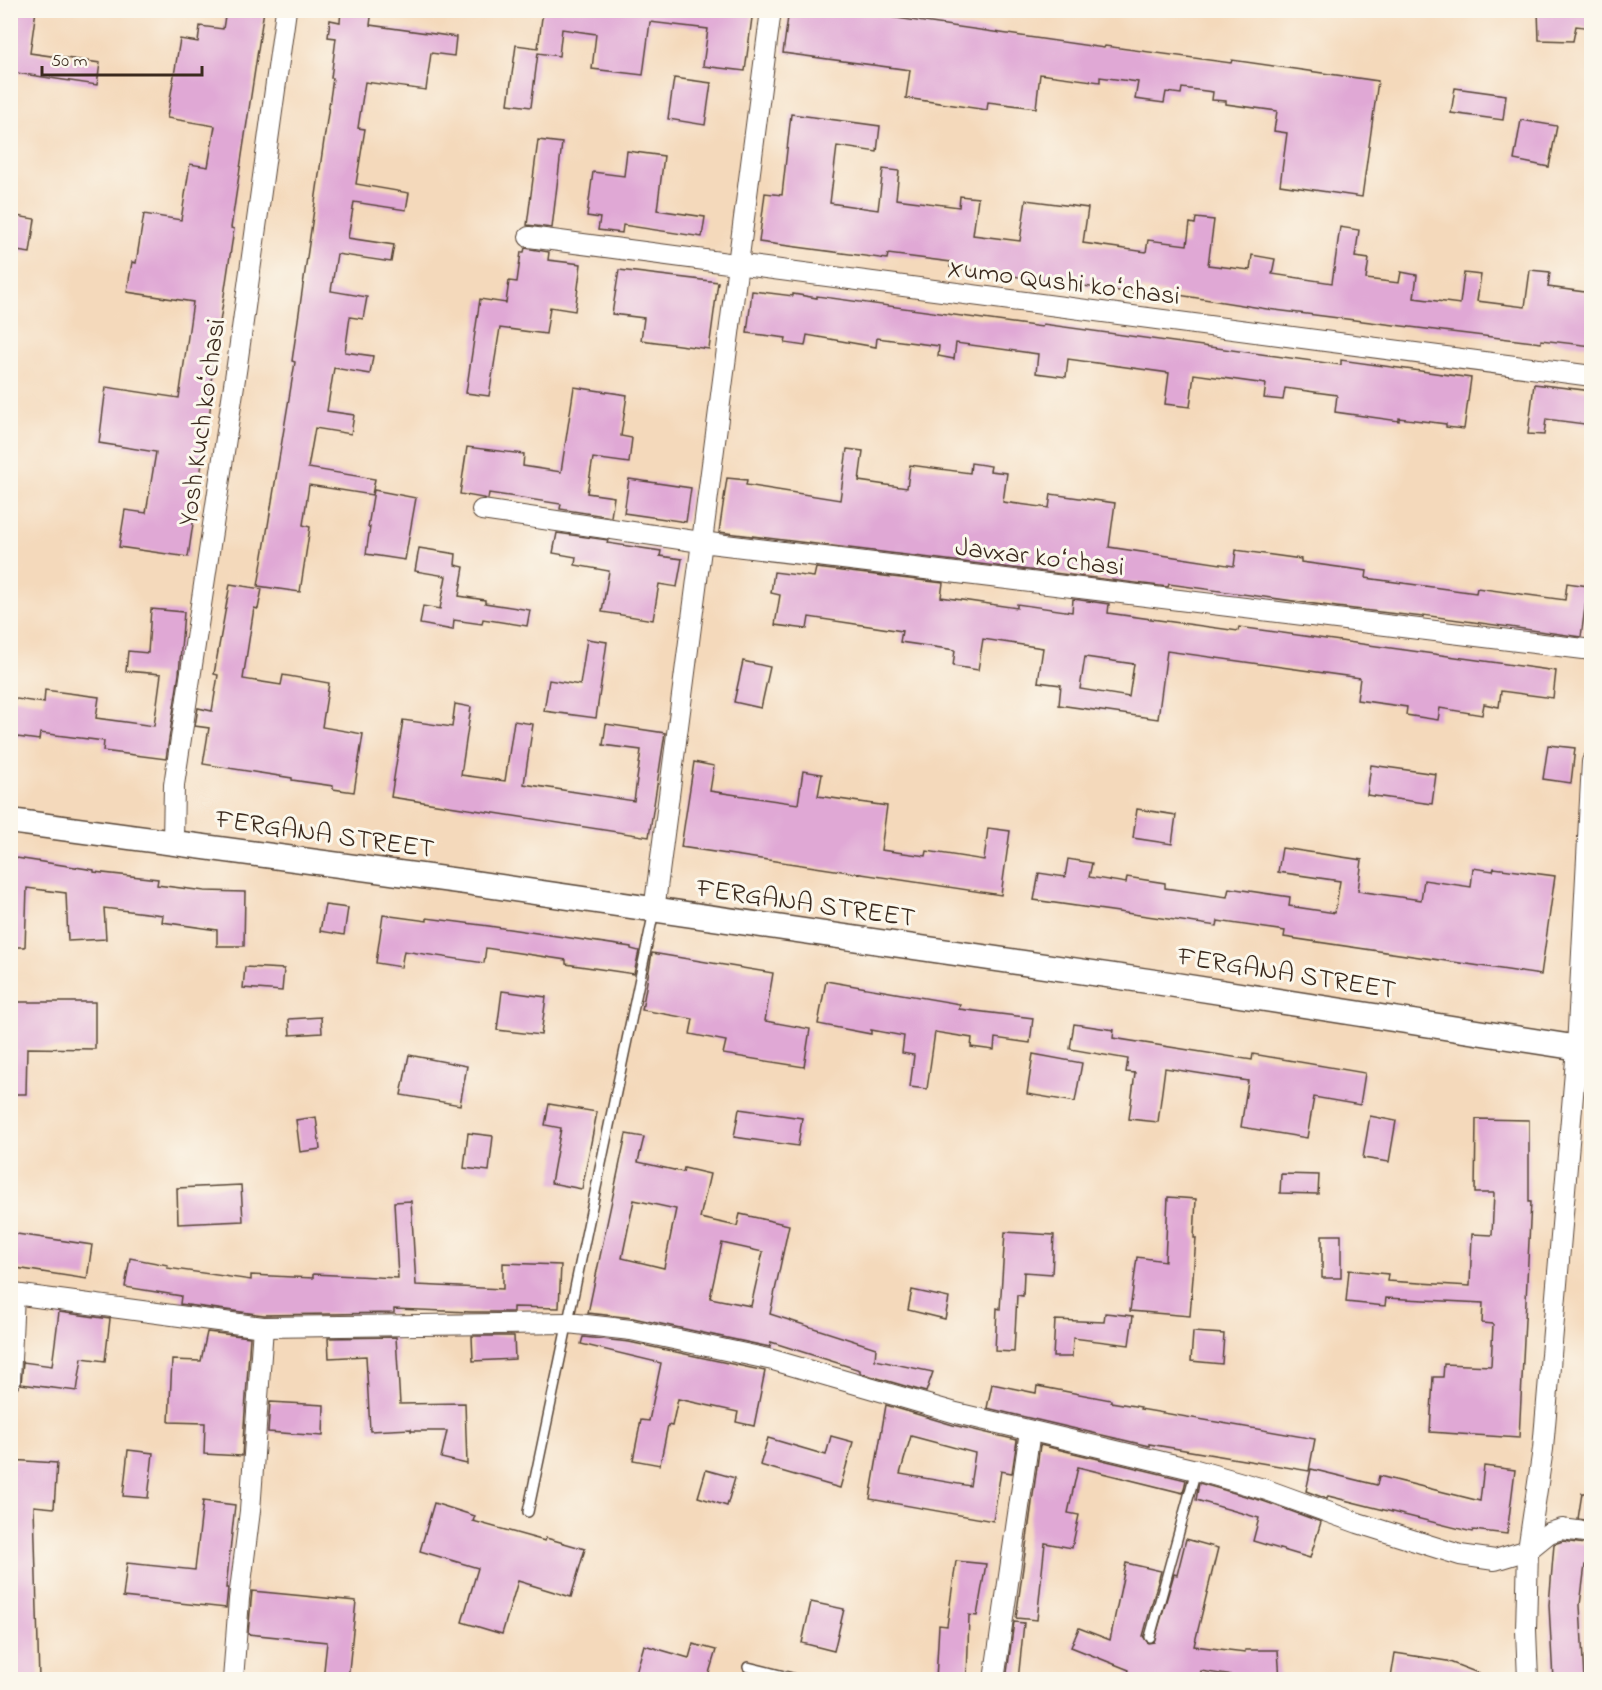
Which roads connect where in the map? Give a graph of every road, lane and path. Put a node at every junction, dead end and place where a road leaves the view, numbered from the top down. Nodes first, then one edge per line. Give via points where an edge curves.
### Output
1 (286, 10) edge
2 (771, 10) edge
3 (529, 237) dead end
4 (737, 266) junction
5 (1592, 376) edge
6 (482, 510) dead end
7 (701, 542) junction
8 (1592, 650) edge
9 (1592, 762) edge
10 (10, 821) edge
11 (172, 842) junction
12 (654, 910) junction
13 (1584, 1049) edge
14 (12, 1293) edge
15 (568, 1323) junction
16 (263, 1327) junction
17 (10, 1381) edge
18 (1030, 1431) junction
19 (1196, 1470) junction
20 (528, 1512) dead end
21 (1592, 1533) edge
22 (1528, 1550) junction
23 (1150, 1637) dead end
24 (748, 1667) dead end
25 (233, 1680) edge
26 (800, 1680) edge
27 (994, 1680) edge
28 (1528, 1680) edge

1 - 11 street, Yosh Kuch koʻchasi via 174,785
2 - 4 street
3 - 4 street, Xumo Qushi koʻchasi
4 - 5 street, Xumo Qushi koʻchasi
4 - 7 street
6 - 7 street, Javxar koʻchasi
7 - 8 street, Javxar koʻchasi
7 - 12 street
9 - 13 street
10 - 11 street, FERGANA STREET
11 - 12 street, FERGANA STREET
12 - 13 street, FERGANA STREET via 1157,982
12 - 15 lane
13 - 22 street via 1543,1449
14 - 16 street
14 - 17 street
15 - 16 street
15 - 18 street via 632,1330 773,1360
15 - 20 lane
16 - 25 street
18 - 19 street
18 - 27 street
19 - 22 street via 1460,1555 1495,1560
19 - 23 lane
21 - 22 street via 1562,1529 1549,1533
22 - 28 street
24 - 26 lane

